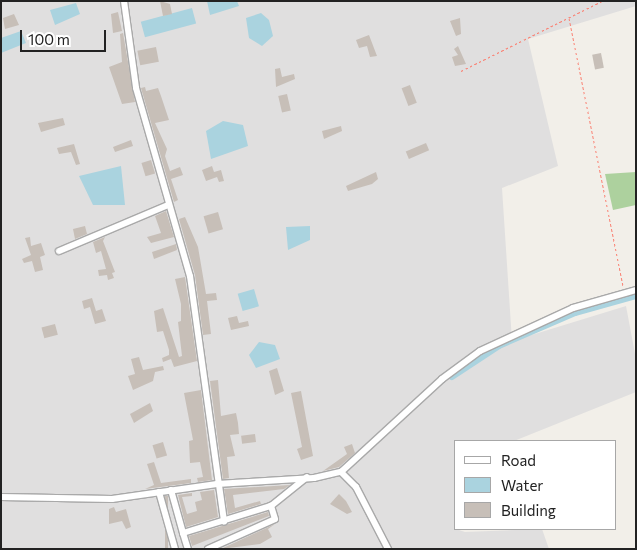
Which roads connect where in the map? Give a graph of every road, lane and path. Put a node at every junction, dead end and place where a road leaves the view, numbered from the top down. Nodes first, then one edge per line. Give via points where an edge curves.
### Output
1 (124, 1) edge
2 (602, 1) edge
3 (568, 18) junction
4 (461, 71) dead end
5 (168, 205) junction
6 (59, 251) dead end
7 (636, 290) edge
8 (624, 293) junction
9 (341, 472) junction
10 (307, 478) junction
11 (217, 484) junction
12 (171, 490) junction
13 (159, 492) junction
14 (1, 497) edge
15 (272, 506) junction
16 (224, 522) junction
17 (184, 533) junction
18 (175, 549) edge
19 (188, 549) edge
20 (208, 549) edge
21 (388, 549) edge

1 - 5 street via 136,88
2 - 3 path
3 - 4 path
3 - 8 path
5 - 6 street
5 - 11 street via 190,276
7 - 8 street
8 - 9 street via 572,308 480,351 442,379
9 - 10 street
9 - 21 street via 356,487
10 - 11 street
10 - 15 street
11 - 12 street
11 - 16 street
12 - 13 street
12 - 17 street
13 - 14 street via 112,499
13 - 18 street
15 - 16 street
15 - 20 street via 274,519
16 - 17 street
17 - 19 street

